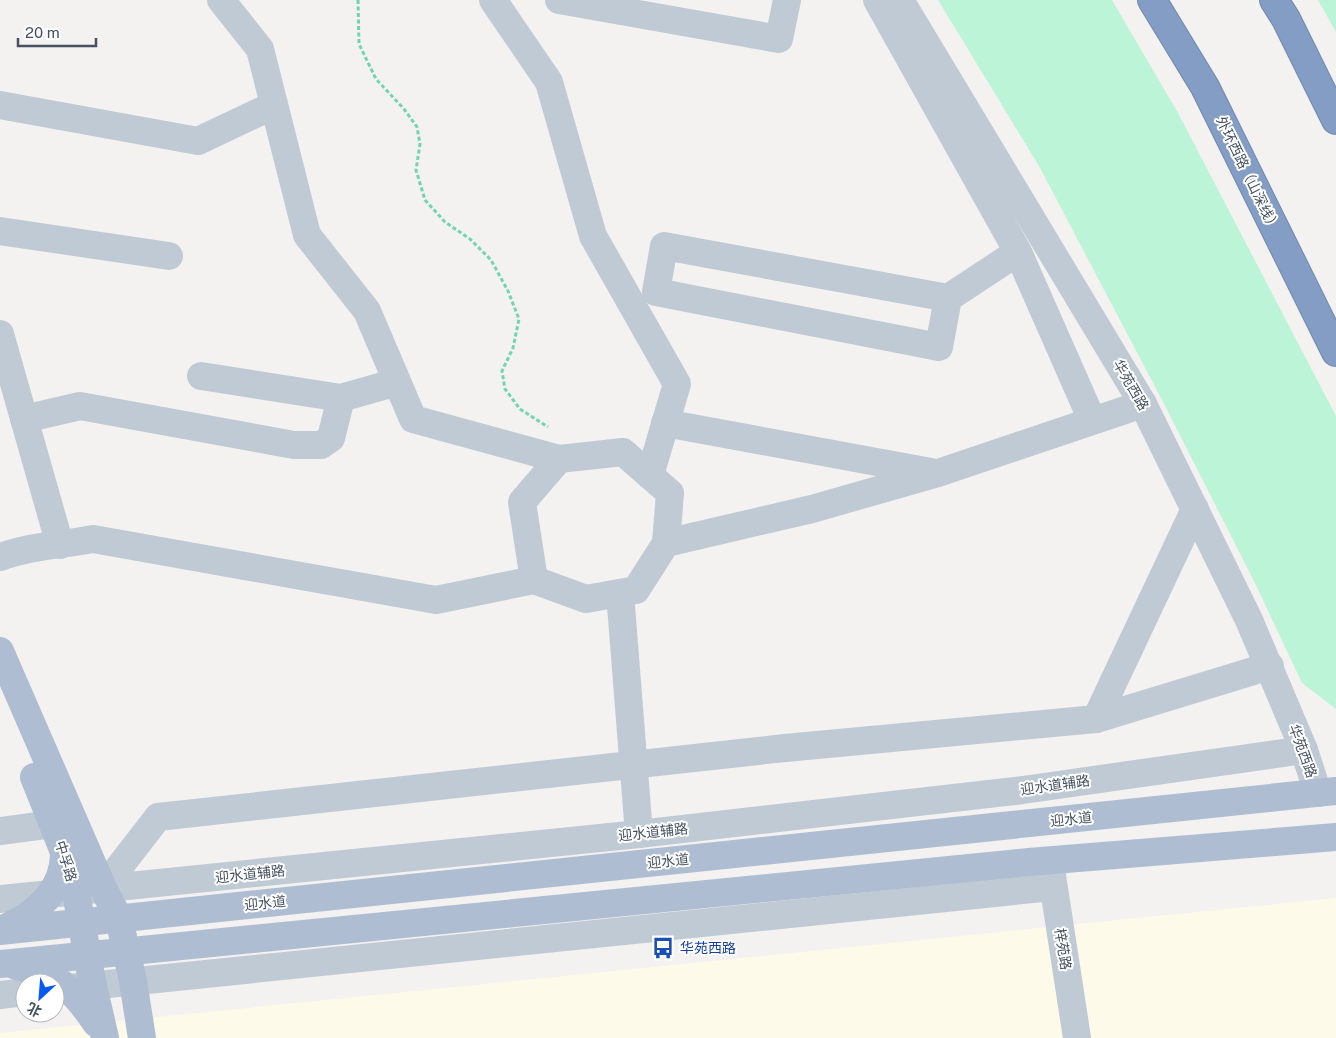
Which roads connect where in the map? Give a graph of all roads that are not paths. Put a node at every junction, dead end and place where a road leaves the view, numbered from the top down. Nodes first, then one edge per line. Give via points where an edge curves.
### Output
1 (221, 0) edge
2 (493, 0) edge
3 (559, 0) edge
4 (787, 0) edge
5 (877, 0) edge
6 (900, 0) edge
7 (1152, 0) edge
8 (1274, 0) edge
9 (0, 105) edge
10 (274, 105) junction
11 (1336, 120) edge
12 (0, 231) edge
13 (1018, 252) junction
14 (169, 256) dead end
15 (948, 298) junction
16 (644, 299) junction
17 (0, 334) edge
18 (1336, 352) edge
19 (201, 376) dead end
20 (398, 382) junction
21 (341, 398) junction
22 (1142, 404) junction
23 (24, 419) junction
24 (1092, 420) junction
25 (665, 423) junction
26 (559, 459) junction
27 (938, 473) junction
28 (650, 475) junction
29 (1195, 509) junction
30 (666, 543) junction
31 (60, 545) junction
32 (0, 557) edge
33 (534, 580) junction
34 (620, 593) junction
35 (0, 651) edge
36 (1270, 666) junction
37 (0, 692) edge
38 (1096, 719) junction
39 (1304, 750) junction
40 (634, 765) junction
41 (1327, 792) edge
42 (53, 824) junction
43 (0, 831) edge
44 (639, 834) junction
45 (1336, 837) edge
46 (74, 849) junction
47 (1040, 862) junction
48 (1044, 888) junction
49 (0, 899) edge
50 (79, 904) junction
51 (119, 918) junction
52 (0, 930) edge
53 (127, 951) junction
54 (88, 955) junction
55 (0, 964) edge
56 (133, 981) junction
57 (72, 988) edge
58 (15, 993) edge
59 (0, 995) edge
60 (105, 1037) edge
61 (142, 1038) edge
62 (1058, 1038) edge
63 (1077, 1038) edge

1 - 10 street via 260,49
2 - 16 street via 549,82 593,236
3 - 4 street via 779,39
5 - 13 street
6 - 22 street, 华苑西路
7 - 18 highway, 外环西路（山深线） via 1205,87
8 - 11 highway
9 - 10 street via 198,141
10 - 20 street via 307,235 368,311
12 - 14 street
13 - 15 street
13 - 24 street
15 - 16 street via 664,246
15 - 16 street via 939,347
16 - 25 street via 677,384
17 - 23 street
19 - 21 street
20 - 21 street
20 - 26 street via 413,419
21 - 23 street via 331,438 321,445 294,445 80,406
22 - 24 street
22 - 29 street, 华苑西路
23 - 31 street
24 - 27 street
25 - 27 street
25 - 28 street
26 - 28 street via 623,452
26 - 33 street via 522,502
27 - 30 street via 812,509
28 - 30 street via 670,493
29 - 36 street, 华苑西路
29 - 38 street
30 - 34 street via 636,590
31 - 32 street via 24,549
31 - 33 street via 93,539 436,600
33 - 34 street via 586,599
34 - 40 street
35 - 46 main road, 中孚路
36 - 38 street
36 - 39 street, 华苑西路
37 - 42 main road, 中孚路
38 - 40 street
39 - 41 street, 华苑西路
39 - 44 street, 迎水道辅路 via 1022,790
40 - 44 street
40 - 50 street via 158,817
41 - 51 main road, 迎水道
42 - 43 street
42 - 46 main road, 中孚路
44 - 50 street, 迎水道辅路
45 - 47 main road
46 - 50 main road
46 - 50 main road via 61,878
47 - 48 street, 梓苑路
47 - 53 main road
48 - 56 street
48 - 62 street, 梓苑路
48 - 63 street, 梓苑路
49 - 50 street, 迎水道辅路
50 - 51 main road, 迎水道
50 - 52 main road, 迎水道
50 - 54 main road
50 - 55 main road via 30,950
51 - 53 main road
53 - 54 main road
53 - 56 main road
54 - 55 main road
54 - 57 main road
55 - 57 main road via 22,967
56 - 57 street
56 - 61 main road
57 - 60 main road
58 - 59 street

